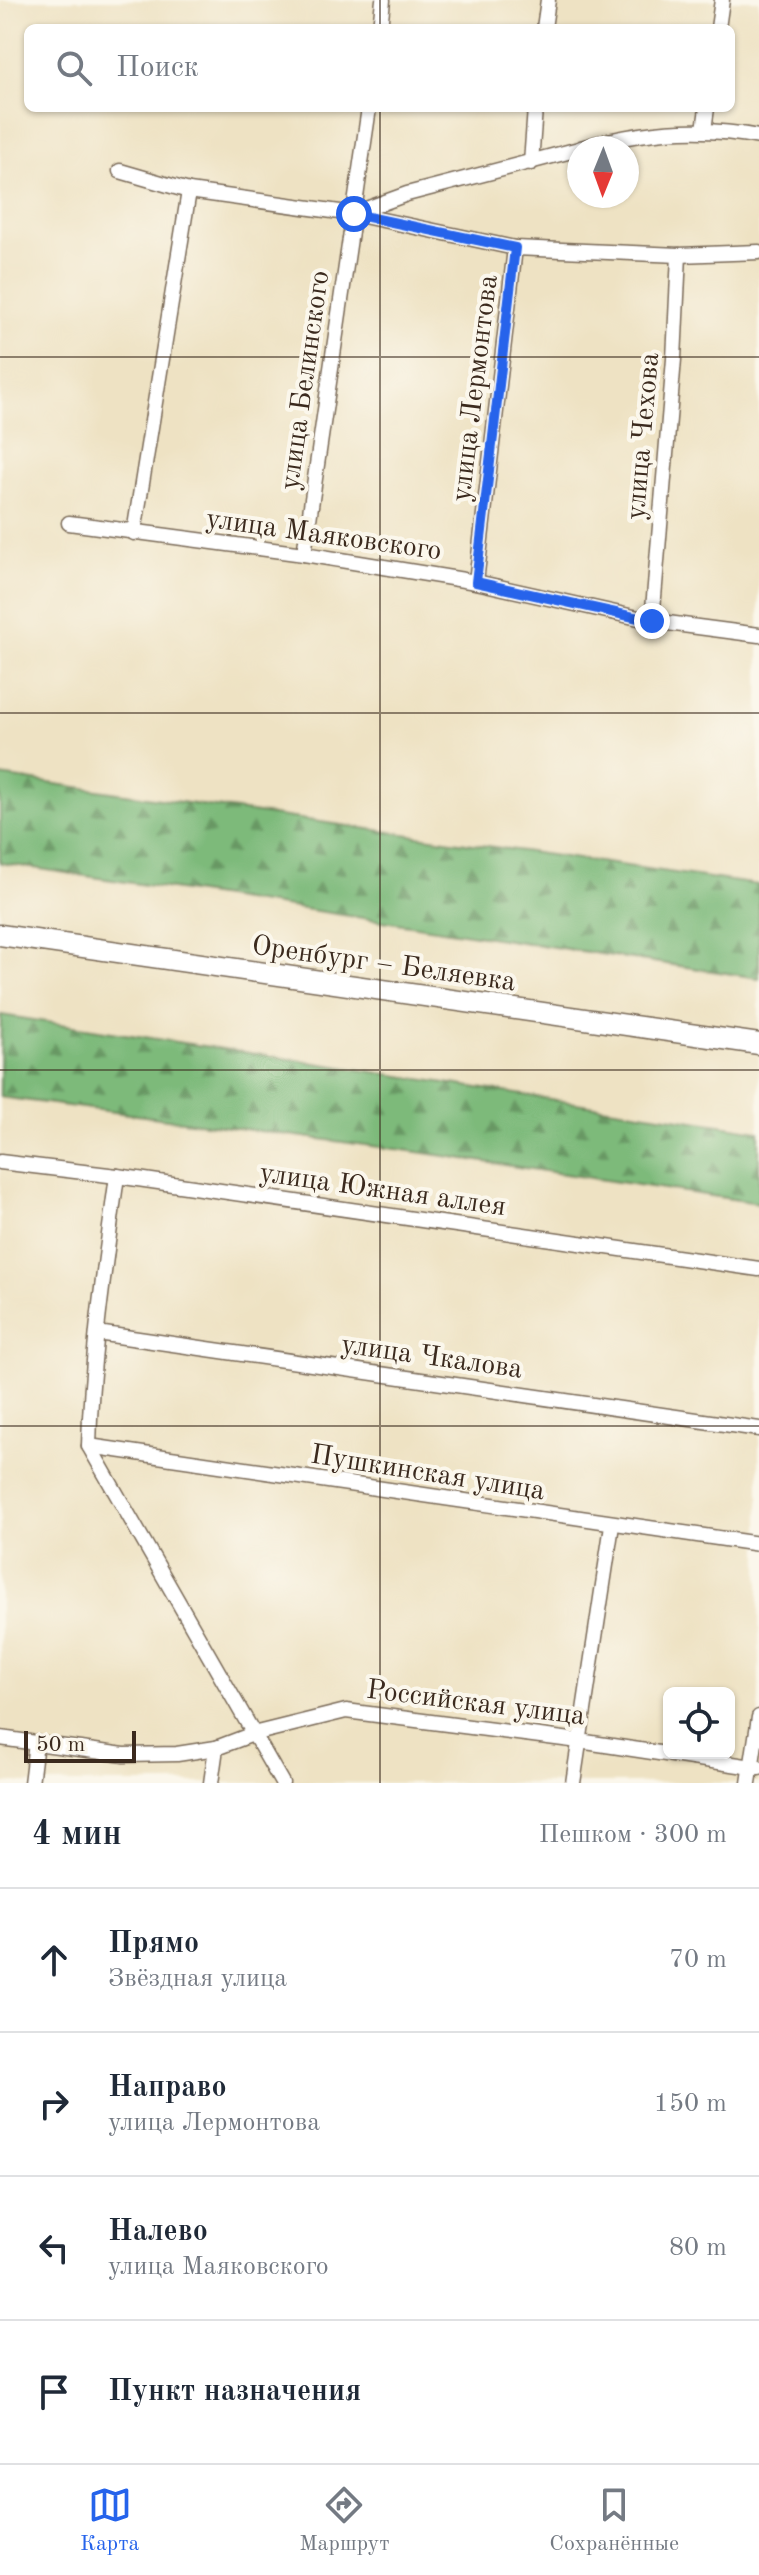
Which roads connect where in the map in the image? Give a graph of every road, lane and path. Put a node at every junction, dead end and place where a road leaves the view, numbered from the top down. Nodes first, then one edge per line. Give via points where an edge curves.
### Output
1 (383, 0) edge
2 (548, 0) edge
3 (722, 0) edge
4 (380, 24) edge
5 (545, 24) edge
6 (719, 24) edge
7 (368, 112) edge
8 (535, 112) edge
9 (706, 112) edge
10 (704, 130) junction
11 (633, 136) edge
12 (759, 137) edge
13 (567, 152) edge
14 (531, 163) junction
15 (120, 171) dead end
16 (189, 191) junction
17 (354, 214) junction
18 (515, 248) junction
19 (759, 252) edge
20 (679, 255) junction
21 (69, 523) dead end
22 (134, 533) junction
23 (304, 554) junction
24 (476, 582) junction
25 (652, 621) junction
26 (759, 635) edge
27 (0, 935) edge
28 (759, 1044) edge
29 (0, 1162) edge
30 (117, 1176) junction
31 (759, 1269) edge
32 (97, 1333) junction
33 (759, 1429) edge
34 (89, 1446) junction
35 (612, 1525) junction
36 (759, 1544) edge
37 (759, 1717) edge
38 (253, 1734) junction
39 (0, 1738) edge
40 (579, 1741) junction
41 (36, 1743) junction
42 (216, 1748) junction
43 (755, 1767) edge
44 (31, 1783) edge
45 (211, 1783) edge
46 (282, 1783) edge
47 (573, 1783) edge
48 (749, 1783) edge

1 - 4 street
2 - 5 street
3 - 6 street
7 - 17 street, улица Белинского
8 - 14 street
9 - 10 street
10 - 11 street
10 - 12 street
13 - 14 street
14 - 17 street via 407,194
15 - 16 street
16 - 17 street
16 - 22 street
17 - 18 street
17 - 23 street, улица Белинского
18 - 20 street
18 - 24 street, улица Лермонтова
19 - 20 street
20 - 25 street, улица Чехова
21 - 22 street, улица Маяковского
22 - 23 street, улица Маяковского
23 - 24 street, улица Маяковского
24 - 25 street, улица Маяковского
25 - 26 street, улица Маяковского
27 - 28 main road, Оренбург – Беляевка
29 - 30 street, улица Южная аллея
30 - 31 street, улица Южная аллея
30 - 32 street
32 - 33 street, улица Чкалова
32 - 34 street
34 - 35 street, Пушкинская улица
34 - 38 street
35 - 36 street, Пушкинская улица
35 - 40 street
37 - 43 street
38 - 40 street, Российская улица via 346,1711
38 - 42 street, Российская улица
38 - 46 street
39 - 41 street, Российская улица
40 - 43 street, Российская улица
40 - 47 street
41 - 42 street, Российская улица via 124,1755
41 - 44 street
42 - 45 street
43 - 48 street

